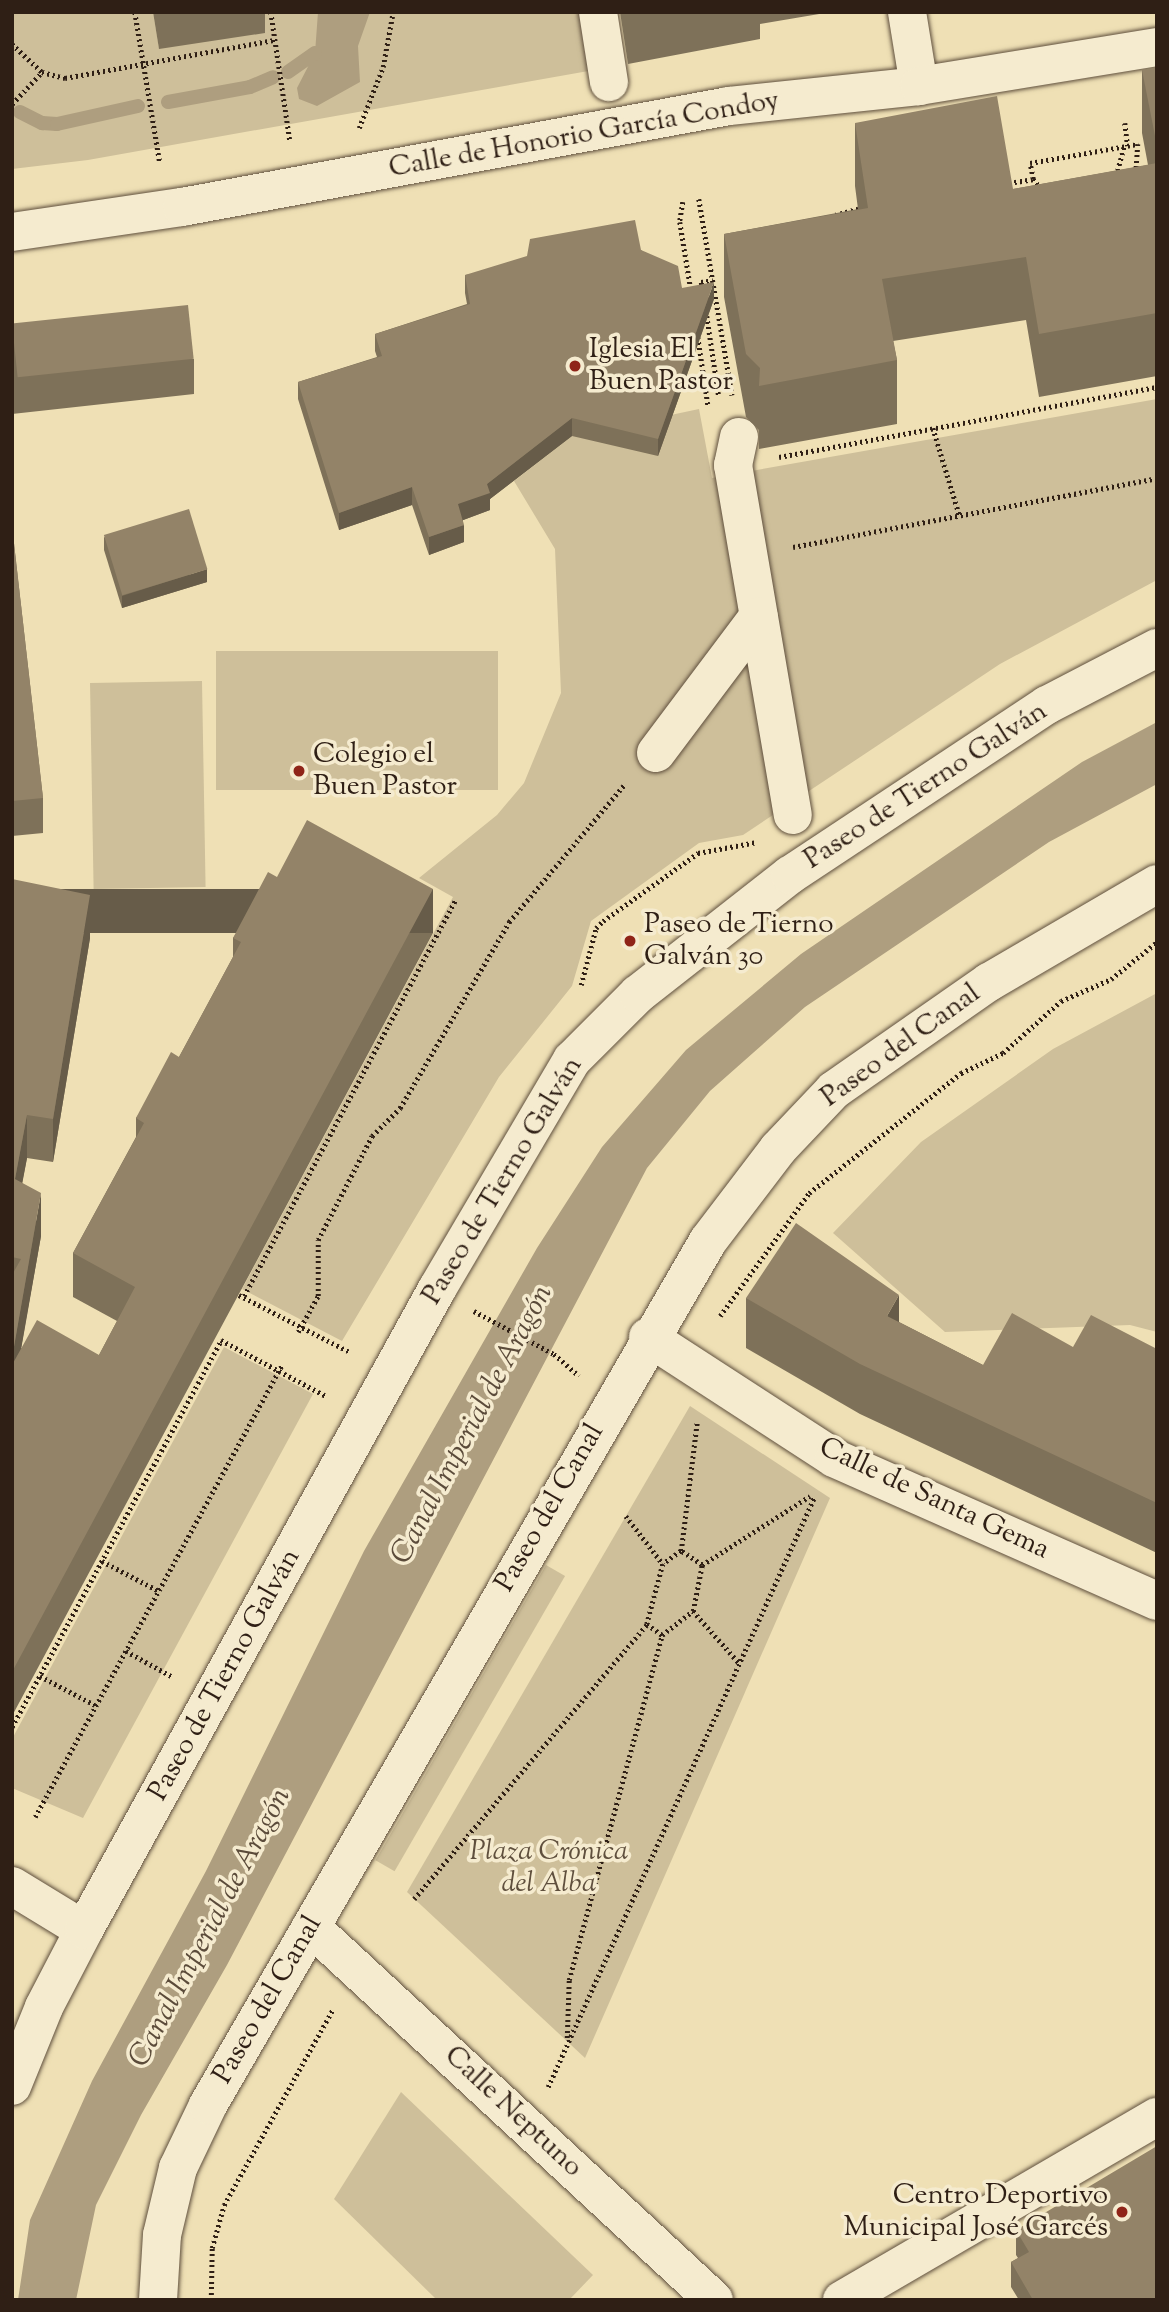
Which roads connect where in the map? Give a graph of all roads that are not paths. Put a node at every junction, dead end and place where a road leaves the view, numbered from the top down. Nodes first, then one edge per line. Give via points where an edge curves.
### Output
1 (598, 12) edge
2 (907, 12) edge
3 (1157, 47) edge
4 (609, 82) dead end
5 (919, 86) junction
6 (12, 232) edge
7 (737, 442) road end
8 (759, 616) junction
9 (1157, 648) edge
10 (656, 752) road end
11 (793, 815) dead end
12 (1157, 884) edge
13 (648, 1338) junction
14 (1157, 1601) edge
15 (12, 1886) edge
16 (311, 1927) junction
17 (84, 1930) junction
18 (12, 2086) edge
19 (1157, 2117) edge
20 (158, 2300) edge
21 (714, 2300) edge
22 (842, 2300) edge

1 - 4 street
2 - 5 street
3 - 5 street, Calle de Honorio García Condoy
5 - 6 street, Calle de Honorio García Condoy via 729,106 182,207
7 - 8 street via 760,553
8 - 10 street
8 - 11 street
9 - 17 street, Paseo de Tierno Galván via 1047,705 790,875 638,994 572,1060 437,1289
12 - 13 street, Paseo del Canal via 989,982 834,1090 740,1196
13 - 14 street, Calle de Santa Gema via 834,1458
13 - 16 street, Paseo del Canal
15 - 17 street
16 - 20 street, Paseo del Canal via 208,2105 178,2168 162,2235
16 - 21 street, Calle Neptuno
17 - 18 street, Paseo de Tierno Galván via 44,2007
19 - 22 street

